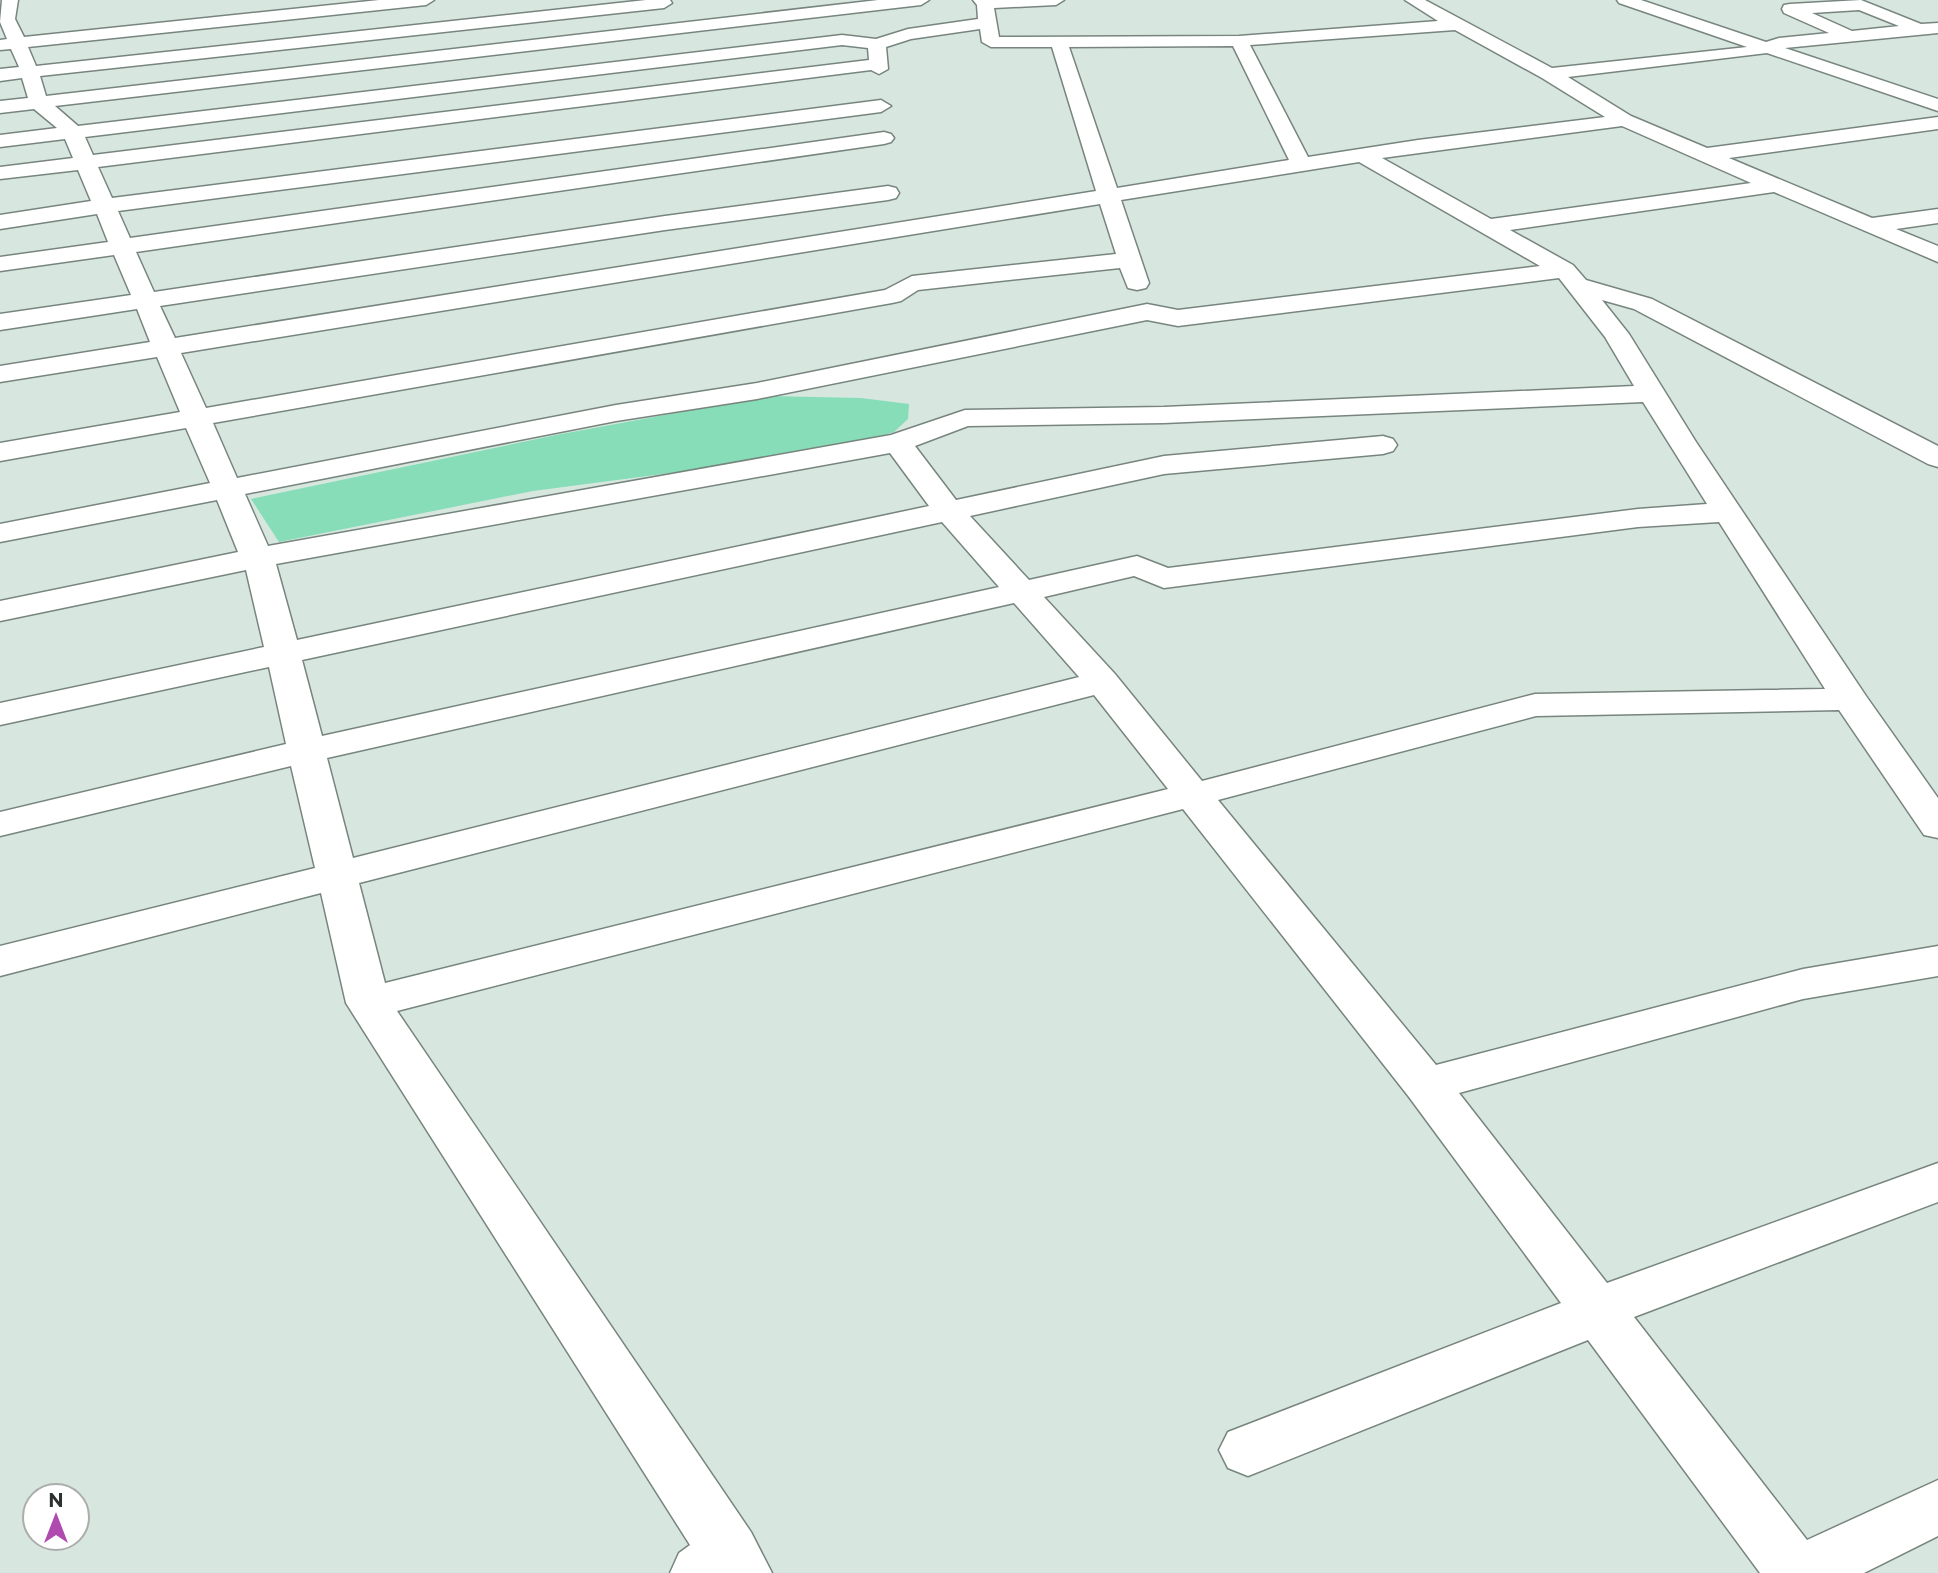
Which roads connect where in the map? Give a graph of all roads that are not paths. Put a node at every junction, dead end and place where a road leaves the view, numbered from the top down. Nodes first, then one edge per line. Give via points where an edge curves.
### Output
1 (426, 0) edge
2 (921, 0) edge
3 (1056, 0) edge
4 (1413, 0) edge
5 (1625, 0) edge
6 (680, 2) edge
7 (1784, 4) edge
8 (985, 9) edge
9 (1461, 24) junction
10 (1929, 28) edge
11 (1847, 35) junction
12 (1238, 41) junction
13 (1059, 42) junction
14 (14, 44) edge
15 (877, 44) junction
16 (1768, 48) junction
17 (878, 64) junction
18 (1549, 74) junction
19 (1938, 105) edge
20 (881, 106) junction
21 (0, 107) edge
22 (1624, 120) junction
23 (1938, 122) edge
24 (0, 141) edge
25 (79, 147) junction
26 (1362, 155) junction
27 (1701, 155) junction
28 (1302, 165) junction
29 (0, 173) edge
30 (1775, 185) junction
31 (1109, 196) junction
32 (102, 206) junction
33 (1938, 216) edge
34 (0, 222) edge
35 (1487, 226) junction
36 (1870, 226) junction
37 (122, 247) junction
38 (1938, 255) edge
39 (901, 257) junction
40 (1130, 260) junction
41 (0, 264) edge
42 (1571, 278) junction
43 (145, 300) junction
44 (1147, 312) junction
45 (0, 322) edge
46 (165, 348) junction
47 (0, 374) edge
48 (1651, 393) junction
49 (196, 417) junction
50 (897, 443) junction
51 (1383, 444) dead end
52 (0, 452) edge
53 (1938, 458) edge
54 (227, 490) junction
55 (948, 510) junction
56 (1727, 512) junction
57 (0, 533) edge
58 (257, 558) junction
59 (1020, 590) junction
60 (0, 611) edge
61 (282, 653) junction
62 (1102, 682) junction
63 (1850, 699) junction
64 (0, 714) edge
65 (306, 751) junction
66 (1193, 795) junction
67 (1934, 814) edge
68 (0, 824) edge
69 (337, 875) junction
70 (0, 961) edge
71 (1938, 961) edge
72 (368, 1003) junction
73 (1426, 1085) junction
74 (1938, 1182) edge
75 (1596, 1309) junction
76 (1248, 1450) dead end
77 (1938, 1507) edge
78 (724, 1566) edge
79 (1799, 1573) edge

1 - 14 street
2 - 14 street
3 - 8 street
4 - 9 street
5 - 16 street
6 - 14 street
7 - 10 street via 1861,5
7 - 11 street
8 - 13 street via 991,42
8 - 15 street
9 - 12 street
9 - 18 street
10 - 11 street
11 - 16 street
12 - 13 street
12 - 28 street
13 - 31 street
14 - 21 street
14 - 25 street
15 - 17 street
15 - 25 street via 842,40
16 - 18 street
16 - 19 street
17 - 20 street
17 - 25 street
18 - 22 street
20 - 32 street
20 - 37 street via 884,145
22 - 26 street
22 - 27 street
23 - 27 street
24 - 25 street
25 - 29 street
25 - 32 street
26 - 28 street
26 - 35 street
27 - 30 street
28 - 31 street
30 - 35 street
30 - 36 street
31 - 39 street
31 - 40 street
32 - 34 street
32 - 37 street
33 - 36 street
35 - 42 street
36 - 38 street
37 - 41 street
37 - 43 street
39 - 40 street
39 - 43 street via 888,186
39 - 46 street
39 - 49 street via 892,296
40 - 44 street
42 - 44 street via 1178,318
42 - 48 street via 1616,334
42 - 53 street via 1643,304
43 - 45 street
43 - 46 street
44 - 54 street
46 - 47 street
46 - 49 street
48 - 50 street via 1164,415 965,418
48 - 56 street
49 - 52 street
49 - 54 street
50 - 55 street
50 - 58 street
51 - 55 street via 1164,465
54 - 57 street
54 - 58 street
55 - 59 street
55 - 61 street
56 - 59 street via 1637,518 1164,578 1137,566
56 - 63 street
58 - 60 street
58 - 61 street
59 - 62 street
59 - 65 street
61 - 64 street
61 - 65 street
62 - 66 street
62 - 69 street
63 - 66 street via 1535,705
63 - 67 street
65 - 68 street
65 - 69 street
66 - 72 street
66 - 73 street
69 - 70 street
69 - 72 street
71 - 73 street via 1803,984
72 - 78 street
73 - 75 street
74 - 75 street
75 - 76 street
75 - 79 street
77 - 79 street

